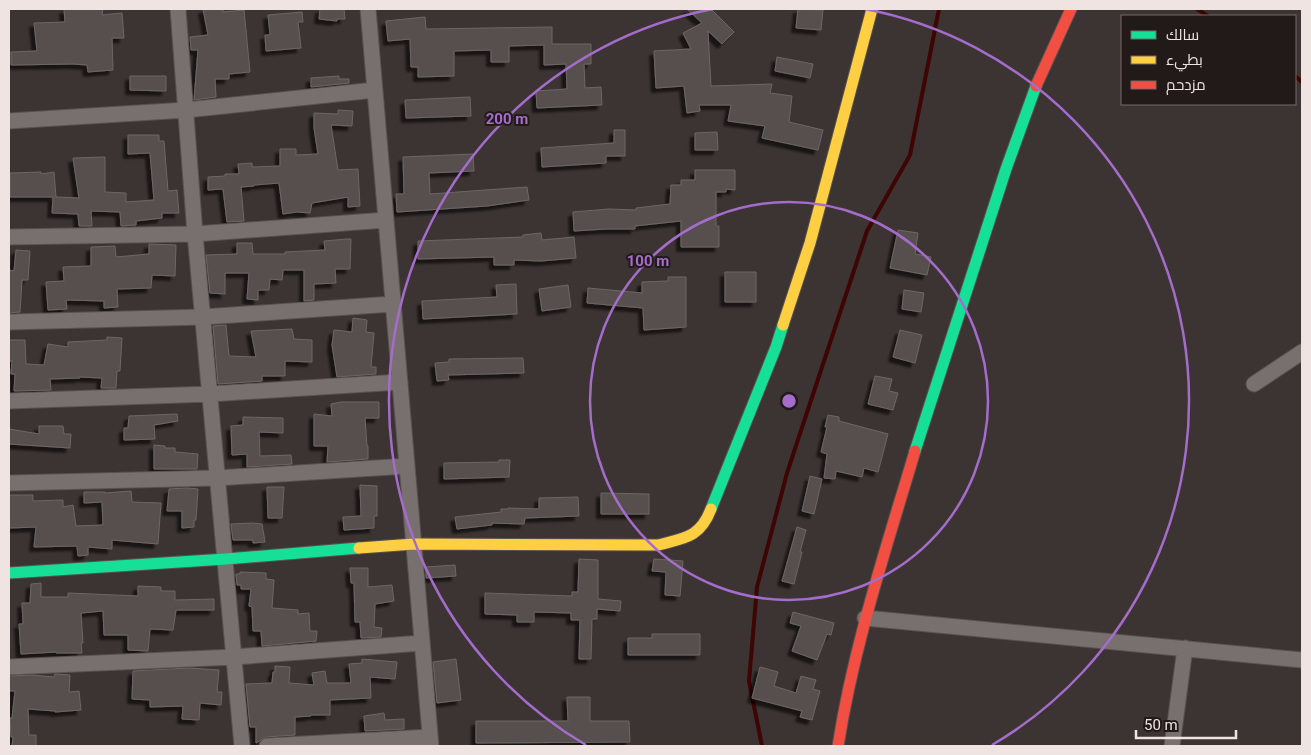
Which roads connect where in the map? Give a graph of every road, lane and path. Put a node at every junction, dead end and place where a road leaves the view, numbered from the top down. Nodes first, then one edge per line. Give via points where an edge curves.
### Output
1 (178, 9) edge
2 (368, 9) edge
3 (872, 9) edge
4 (1071, 9) edge
5 (375, 90) junction
6 (186, 110) junction
7 (9, 121) edge
8 (386, 220) junction
9 (195, 234) junction
10 (9, 237) edge
11 (393, 304) junction
12 (203, 317) junction
13 (9, 322) edge
14 (1302, 352) edge
15 (400, 382) junction
16 (1254, 384) dead end
17 (210, 394) junction
18 (9, 401) edge
19 (407, 466) junction
20 (217, 478) junction
21 (9, 483) edge
22 (414, 544) junction
23 (226, 559) junction
24 (9, 574) edge
25 (865, 618) junction
26 (422, 643) junction
27 (1186, 648) junction
28 (234, 657) junction
29 (1302, 660) edge
30 (9, 667) edge
31 (430, 742) edge
32 (242, 746) edge
33 (267, 746) edge
34 (838, 746) edge
35 (1172, 746) edge

1 - 6 street
2 - 5 street
3 - 22 street via 810,243 776,347 707,520 690,537 658,545
4 - 25 street via 1040,76 1006,169 921,431
5 - 6 street
5 - 8 street
6 - 7 street
6 - 9 street
8 - 9 street
8 - 11 street
9 - 10 street
9 - 12 street
11 - 12 street
11 - 15 street
12 - 13 street
12 - 17 street
14 - 16 street
15 - 17 street
15 - 19 street
17 - 18 street
17 - 20 street
19 - 20 street
19 - 22 street
20 - 21 street
20 - 23 street
22 - 23 street
22 - 26 street
23 - 24 street
23 - 28 street
25 - 27 street
25 - 34 street via 846,695
26 - 28 street
26 - 31 street
27 - 29 street
27 - 35 street
28 - 30 street
28 - 32 street
31 - 33 street

